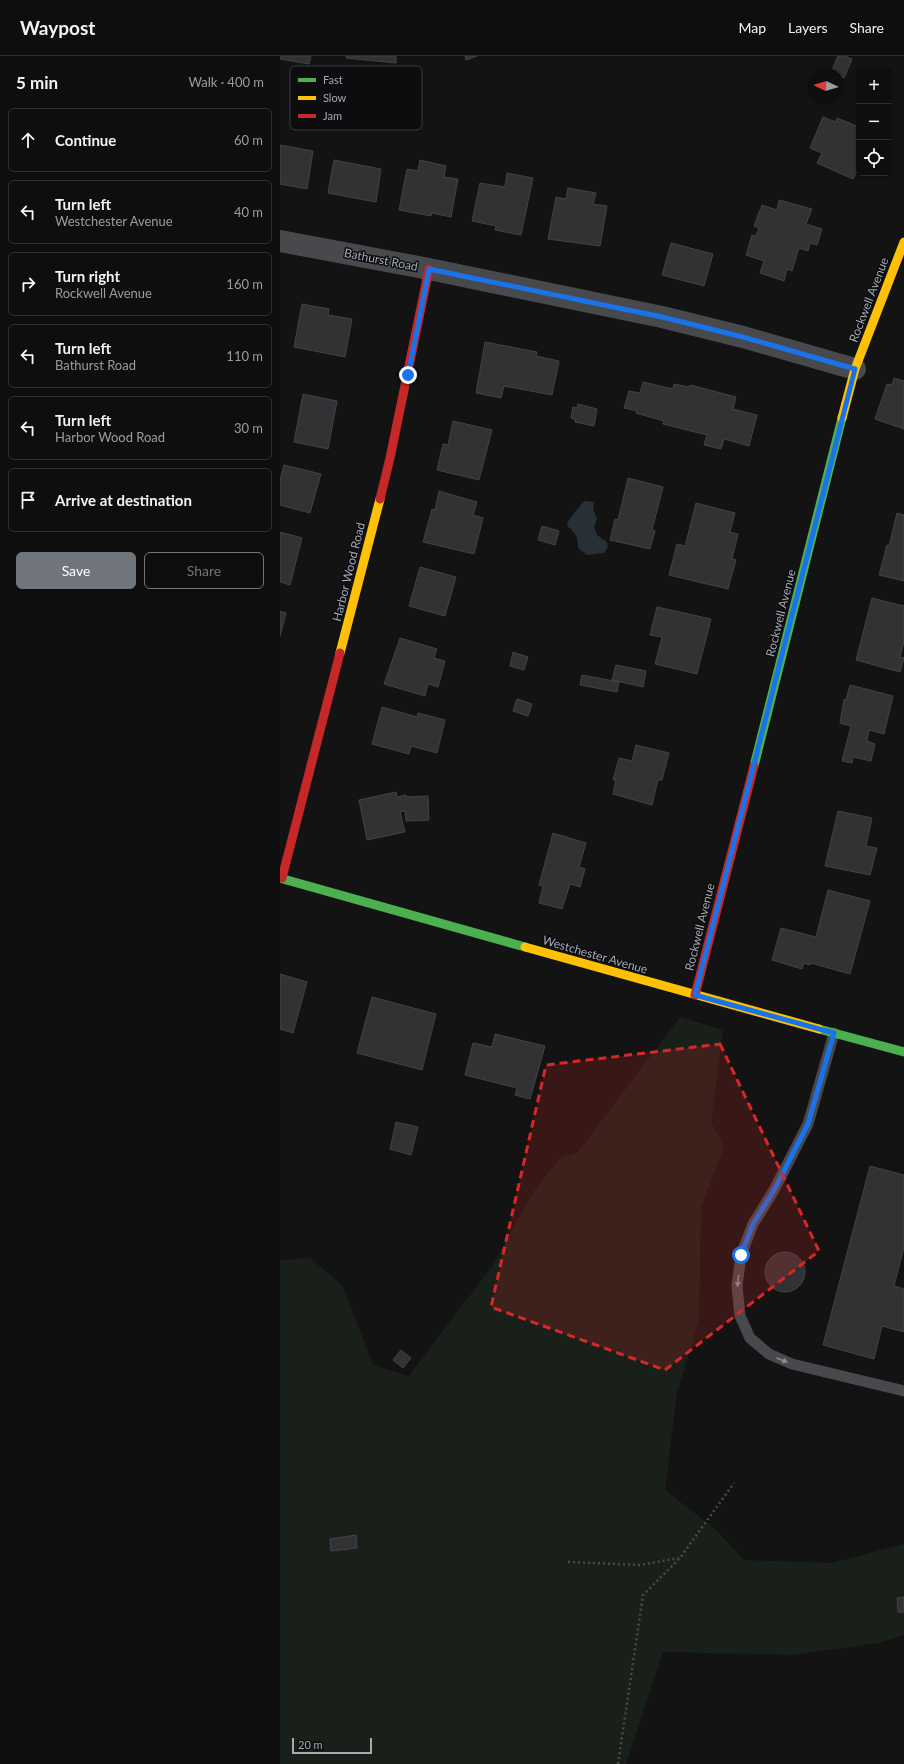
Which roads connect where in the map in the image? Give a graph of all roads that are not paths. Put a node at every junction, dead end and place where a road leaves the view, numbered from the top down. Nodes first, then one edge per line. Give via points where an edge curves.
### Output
1 (280, 241) edge
2 (904, 242) edge
3 (429, 269) junction
4 (855, 369) junction
5 (281, 878) edge
6 (695, 995) junction
7 (834, 1033) junction
8 (904, 1052) edge
9 (904, 1391) edge

1 - 3 street, Bathurst Road
2 - 4 street, Rockwell Avenue
3 - 4 street, Bathurst Road via 662,317
3 - 5 street, Harbor Wood Road via 390,458
4 - 6 street, Rockwell Avenue
5 - 6 street, Westchester Avenue
6 - 7 street, Westchester Avenue
7 - 8 street, Westchester Avenue
7 -> 9 lane via 808,1124 774,1190 753,1224 741,1255 737,1286 740,1316 750,1338 769,1354 792,1364

